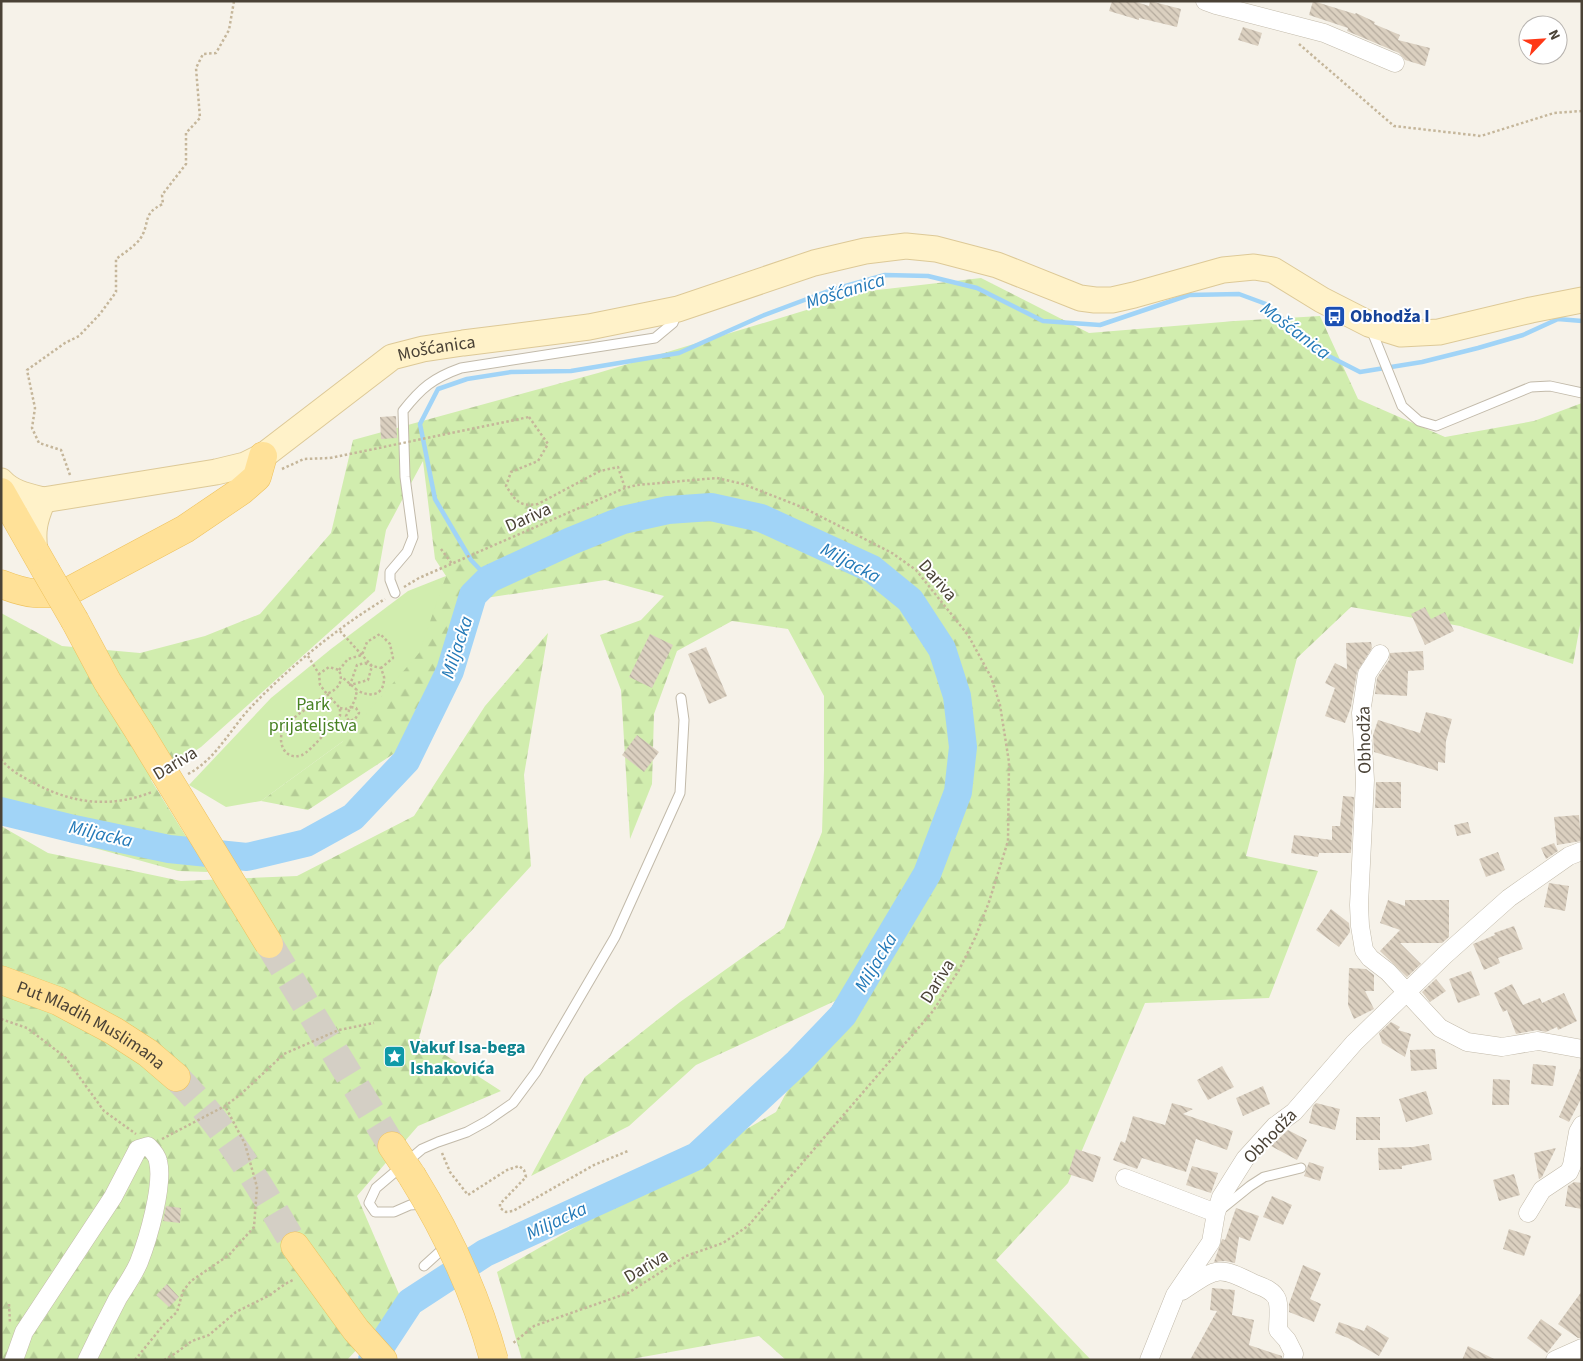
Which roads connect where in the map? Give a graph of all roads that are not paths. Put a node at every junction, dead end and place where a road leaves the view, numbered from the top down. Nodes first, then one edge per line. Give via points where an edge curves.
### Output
1 (1205, 1) edge
2 (1395, 63) dead end
3 (1582, 300) edge
4 (678, 309) junction
5 (1369, 324) junction
6 (1582, 393) edge
7 (260, 466) junction
8 (1, 481) edge
9 (1, 492) edge
10 (43, 500) junction
11 (41, 561) junction
12 (1, 584) edge
13 (395, 593) road end
14 (1380, 654) dead end
15 (681, 698) dead end
16 (1582, 851) edge
17 (269, 944) tunnel mouth
18 (1, 980) edge
19 (1406, 991) junction
20 (1582, 1049) edge
21 (176, 1077) tunnel mouth
22 (1582, 1125) edge
23 (403, 1162) junction
24 (1301, 1168) dead end
25 (1125, 1178) dead end
26 (1216, 1213) junction
27 (1528, 1213) dead end
28 (295, 1246) tunnel mouth
29 (424, 1266) dead end
30 (1175, 1295) junction
31 (1582, 1348) edge
32 (500, 1354) edge
33 (14, 1360) edge
34 (87, 1360) edge
35 (383, 1360) edge
36 (1149, 1360) edge
37 (1292, 1360) edge
38 (1555, 1360) edge

1 - 2 street via 1324,33
3 - 5 main road, Mošćanica via 1439,332 1400,334
4 - 5 main road, Mošćanica via 814,264 865,251 906,246 997,265 1080,298 1095,300 1134,295 1223,270 1263,268 1273,270
4 - 7 main road, Mošćanica via 589,327 424,349 392,358
4 - 13 lane via 673,323 655,338 461,368 418,392 403,411 405,477 413,537 407,552 390,572
5 - 6 lane via 1402,406 1419,421 1436,426 1531,387 1550,386
7 - 10 main road, Mošćanica via 245,465
7 - 12 main road via 241,491 185,529 71,590 29,594
8 - 10 main road, Mošćanica via 18,493
9 - 11 main road
10 - 11 main road via 33,534
11 - 17 main road, bridge via 107,680
14 - 19 street, Obhodža via 1367,674 1361,713 1365,780 1360,926 1364,950
15 - 23 lane via 684,720 680,793 614,937 536,1072 513,1103 487,1121 422,1149
16 - 19 street, Obhodža via 1569,856 1509,898
18 - 21 main road, Put Mladih Muslimana via 58,1001 114,1031 148,1052
19 - 20 street, Obhodža via 1440,1028 1466,1042 1502,1047 1538,1041
19 - 26 street, Obhodža via 1354,1043 1294,1112 1275,1126 1245,1158
22 - 27 street via 1569,1172 1542,1190
23 - 29 lane via 376,1188 369,1203 375,1212 394,1212 410,1205 434,1204 448,1225 448,1245
23 - 32 main road, bridge via 445,1233
24 - 26 lane via 1264,1177
25 - 26 street
26 - 30 street, Obhodža via 1212,1242
28 - 35 main road via 356,1330
30 - 36 street, Obhodža
30 - 37 street via 1214,1272 1225,1270 1272,1292 1278,1300 1278,1330 1294,1354
31 - 38 street
33 - 34 street via 24,1332 113,1197 138,1149 148,1146 154,1152 159,1168 155,1207 139,1263

